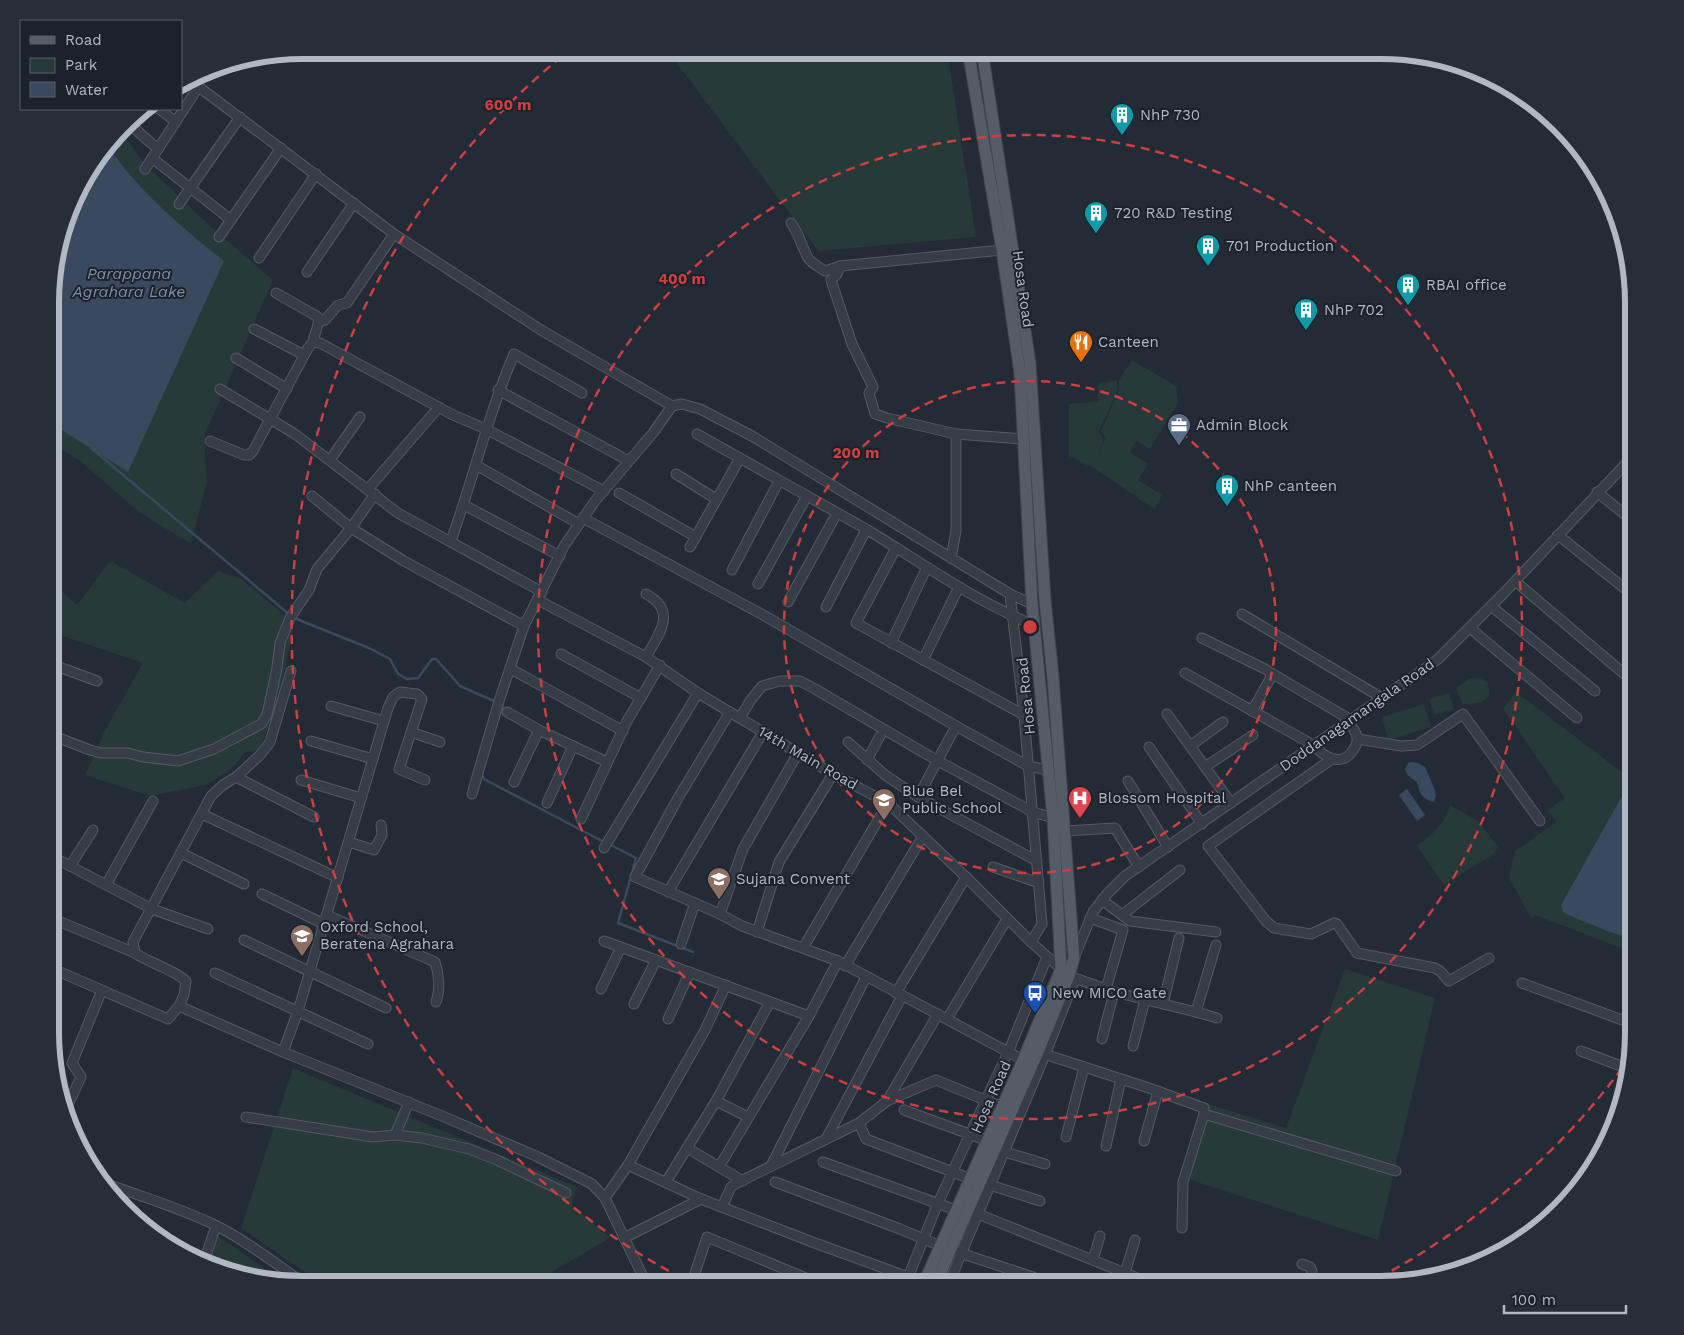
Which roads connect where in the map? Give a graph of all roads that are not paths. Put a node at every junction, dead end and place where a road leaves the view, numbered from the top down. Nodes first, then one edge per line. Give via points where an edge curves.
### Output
1 (970, 59) edge
2 (983, 59) edge
3 (195, 83) edge
4 (194, 84) edge
5 (160, 110) edge
6 (182, 110) edge
7 (182, 110) edge
8 (240, 117) junction
9 (176, 122) junction
10 (133, 127) edge
11 (281, 148) junction
12 (158, 149) junction
13 (152, 158) junction
14 (145, 169) dead end
15 (316, 174) junction
16 (190, 188) junction
17 (354, 203) junction
18 (179, 204) dead end
19 (232, 220) junction
20 (791, 223) dead end
21 (394, 234) junction
22 (219, 238) dead end
23 (1002, 250) junction
24 (259, 258) dead end
25 (840, 266) junction
26 (307, 272) dead end
27 (276, 293) dead end
28 (319, 321) junction
29 (254, 329) dead end
30 (313, 342) junction
31 (304, 355) junction
32 (236, 358) dead end
33 (220, 389) dead end
34 (287, 389) junction
35 (498, 390) junction
36 (582, 393) dead end
37 (672, 406) junction
38 (439, 408) junction
39 (360, 417) dead end
40 (271, 420) junction
41 (486, 429) junction
42 (697, 434) dead end
43 (956, 434) junction
44 (1023, 439) junction
45 (210, 440) dead end
46 (740, 458) junction
47 (330, 460) junction
48 (629, 461) junction
49 (1625, 464) edge
50 (476, 465) junction
51 (676, 474) dead end
52 (779, 481) junction
53 (604, 491) junction
54 (371, 492) junction
55 (1597, 492) junction
56 (619, 493) dead end
57 (312, 496) dead end
58 (807, 496) junction
59 (716, 499) junction
60 (464, 505) junction
61 (836, 513) junction
62 (1625, 515) edge
63 (581, 521) junction
64 (352, 528) junction
65 (866, 530) junction
66 (1558, 535) junction
67 (696, 537) junction
68 (451, 541) junction
69 (690, 547) dead end
70 (896, 548) junction
71 (560, 556) junction
72 (951, 558) junction
73 (927, 567) junction
74 (732, 570) dead end
75 (1515, 581) junction
76 (758, 584) dead end
77 (959, 587) junction
78 (1625, 589) edge
79 (646, 594) dead end
80 (1010, 594) junction
81 (540, 596) junction
82 (788, 602) dead end
83 (1032, 604) junction
84 (1491, 606) junction
85 (826, 607) dead end
86 (1242, 614) dead end
87 (1012, 616) junction
88 (1034, 625) junction
89 (524, 626) junction
90 (1470, 628) junction
91 (1202, 638) dead end
92 (891, 643) junction
93 (561, 654) dead end
94 (646, 657) junction
95 (924, 660) junction
96 (660, 666) junction
97 (59, 667) edge
98 (511, 669) junction
99 (291, 671) dead end
100 (1186, 673) dead end
101 (1271, 673) junction
102 (1625, 675) edge
103 (1053, 677) junction
104 (97, 681) dead end
105 (1040, 681) junction
106 (1595, 690) dead end
107 (698, 693) junction
108 (641, 698) junction
109 (1382, 698) junction
110 (331, 706) dead end
111 (1252, 711) junction
112 (507, 712) dead end
113 (730, 712) junction
114 (1167, 714) dead end
115 (1024, 715) junction
116 (740, 718) junction
117 (1576, 718) dead end
118 (1349, 720) junction
119 (384, 721) junction
120 (1223, 722) dead end
121 (956, 726) junction
122 (539, 730) junction
123 (623, 731) junction
124 (411, 732) junction
125 (763, 732) junction
126 (1253, 734) dead end
127 (880, 736) dead end
128 (59, 737) edge
129 (1358, 739) junction
130 (311, 741) dead end
131 (440, 742) dead end
132 (848, 742) dead end
133 (573, 746) junction
134 (1190, 746) junction
135 (1315, 746) junction
136 (1149, 747) dead end
137 (798, 753) junction
138 (373, 759) junction
139 (1332, 759) junction
140 (867, 760) junction
141 (938, 761) junction
142 (607, 762) junction
143 (1028, 766) junction
144 (1205, 767) junction
145 (1049, 770) junction
146 (833, 774) junction
147 (236, 777) junction
148 (302, 780) dead end
149 (425, 780) dead end
150 (1128, 781) dead end
151 (514, 782) dead end
152 (472, 794) dead end
153 (918, 797) junction
154 (361, 798) junction
155 (153, 801) dead end
156 (547, 803) dead end
157 (888, 803) junction
158 (1231, 803) junction
159 (1033, 812) junction
160 (202, 814) junction
161 (314, 817) dead end
162 (1053, 818) junction
163 (581, 819) dead end
164 (1540, 821) dead end
165 (1202, 824) junction
166 (381, 826) dead end
167 (93, 830) dead end
168 (1065, 831) junction
169 (923, 836) junction
170 (349, 842) junction
171 (1168, 847) junction
172 (604, 848) dead end
173 (181, 853) junction
174 (59, 860) edge
175 (1037, 861) junction
176 (70, 866) junction
177 (993, 867) dead end
178 (1139, 867) junction
179 (1180, 870) dead end
180 (966, 877) junction
181 (338, 878) junction
182 (1039, 883) junction
183 (244, 884) dead end
184 (106, 885) junction
185 (668, 892) junction
186 (262, 894) dead end
187 (1102, 900) junction
188 (695, 903) junction
189 (152, 909) junction
190 (720, 914) junction
191 (1122, 915) junction
192 (1090, 918) junction
193 (1007, 919) junction
194 (326, 920) junction
195 (59, 921) edge
196 (208, 929) dead end
197 (757, 932) junction
198 (1216, 932) dead end
199 (1179, 938) dead end
200 (244, 940) dead end
201 (604, 941) dead end
202 (1031, 942) junction
203 (681, 944) dead end
204 (1216, 945) dead end
205 (621, 946) junction
206 (803, 948) junction
207 (135, 953) junction
208 (1060, 954) junction
209 (1047, 957) junction
210 (1074, 958) junction
211 (1489, 958) dead end
212 (656, 960) junction
213 (842, 964) junction
214 (60, 972) dead end
215 (310, 972) junction
216 (690, 972) junction
217 (215, 973) dead end
218 (1068, 974) junction
219 (866, 977) junction
220 (1522, 983) dead end
221 (726, 985) junction
222 (601, 989) dead end
223 (102, 990) junction
224 (1110, 990) junction
225 (899, 994) junction
226 (1145, 1000) junction
227 (436, 1002) dead end
228 (770, 1002) junction
229 (634, 1004) dead end
230 (1163, 1004) junction
231 (178, 1006) junction
232 (386, 1008) dead end
233 (298, 1011) junction
234 (1196, 1012) junction
235 (938, 1014) junction
236 (809, 1016) junction
237 (1217, 1018) dead end
238 (668, 1019) dead end
239 (947, 1019) junction
240 (1625, 1021) edge
241 (1102, 1039) dead end
242 (368, 1044) dead end
243 (1133, 1046) dead end
244 (1581, 1051) dead end
245 (284, 1052) junction
246 (1008, 1052) junction
247 (1042, 1053) junction
248 (1023, 1060) junction
249 (1084, 1067) junction
250 (1623, 1067) edge
251 (1121, 1079) junction
252 (1158, 1091) junction
253 (986, 1100) junction
254 (716, 1101) junction
255 (887, 1101) junction
256 (69, 1102) edge
257 (409, 1102) junction
258 (1002, 1107) junction
259 (904, 1110) dead end
260 (1204, 1114) junction
261 (748, 1117) junction
262 (246, 1118) dead end
263 (859, 1124) junction
264 (970, 1134) junction
265 (395, 1135) junction
266 (1066, 1137) dead end
267 (826, 1140) junction
268 (988, 1141) junction
269 (1144, 1141) dead end
270 (1106, 1146) dead end
271 (687, 1148) junction
272 (1005, 1152) junction
273 (824, 1162) dead end
274 (1046, 1164) dead end
275 (628, 1165) junction
276 (771, 1166) junction
277 (719, 1167) junction
278 (954, 1171) junction
279 (1396, 1171) dead end
280 (971, 1178) junction
281 (743, 1181) junction
282 (666, 1182) junction
283 (775, 1182) dead end
284 (990, 1186) junction
285 (114, 1187) edge
286 (566, 1193) dead end
287 (605, 1198) junction
288 (701, 1199) junction
289 (1040, 1201) dead end
290 (938, 1203) junction
291 (722, 1207) junction
292 (967, 1211) junction
293 (216, 1226) junction
294 (1182, 1228) dead end
295 (1100, 1236) dead end
296 (624, 1238) junction
297 (923, 1240) junction
298 (1135, 1240) dead end
299 (945, 1248) junction
300 (962, 1254) junction
301 (206, 1256) edge
302 (1093, 1260) junction
303 (1302, 1264) dead end
304 (1125, 1273) junction
305 (293, 1276) edge
306 (643, 1276) edge
307 (694, 1276) edge
308 (801, 1276) edge
309 (894, 1276) edge
310 (908, 1276) edge
311 (928, 1276) edge
312 (937, 1276) edge
313 (952, 1276) edge
314 (1030, 1276) edge
315 (1132, 1276) edge
316 (1310, 1276) edge

1 - 23 main road, Hosa Road
2 - 103 main road, Hosa Road via 1030,363
3 - 8 street
4 - 6 street
5 - 9 street
7 - 9 street
8 - 11 street
8 - 16 street
9 - 12 street
10 - 12 street
11 - 15 street
11 - 19 street
12 - 13 street
13 - 14 street
13 - 16 street
15 - 17 street
15 - 24 street
16 - 18 street
16 - 19 street
17 - 21 street
17 - 26 street
19 - 22 street
20 - 25 street via 813,263 825,271
21 - 28 street via 346,303 338,304 325,320
21 - 37 street via 541,330
23 - 25 street
23 - 44 main road, Hosa Road via 1020,373
25 - 43 street via 831,280 852,344 873,387 869,393 875,414
27 - 28 street via 318,317
28 - 30 street
29 - 31 street
30 - 31 street
30 - 38 street via 356,361
31 - 34 street
32 - 34 street
33 - 40 street, 14th Main Road
34 - 40 street
35 - 36 street via 514,354
35 - 41 street
35 - 48 street
37 - 48 street
37 - 72 street via 682,404 700,409 752,436
38 - 41 street
38 - 54 street
39 - 47 street
40 - 45 street via 254,452 249,455
40 - 47 street, 14th Main Road
41 - 50 street
41 - 53 street
42 - 46 street
43 - 44 street
43 - 72 street via 956,531
44 - 83 main road, Hosa Road
46 - 52 street
46 - 59 street
47 - 54 street, 14th Main Road
48 - 53 street
49 - 55 street, Doddanagamangala Road
50 - 60 street
50 - 63 street
51 - 59 street
52 - 58 street
52 - 74 street
53 - 63 street
54 - 64 street
54 - 68 street, 14th Main Road via 398,513
55 - 62 street
55 - 66 street, Doddanagamangala Road
56 - 67 street
57 - 64 street
58 - 61 street
58 - 76 street
59 - 67 street
60 - 68 street
60 - 71 street
61 - 65 street
61 - 82 street
63 - 71 street
63 - 121 street via 765,616
64 - 89 street via 404,561
64 - 128 street via 317,569 309,590 292,616 280,643 266,715 261,724 214,749 178,761 128,753 101,753
65 - 70 street
65 - 85 street
66 - 75 street, Doddanagamangala Road
66 - 78 street
67 - 69 street
68 - 81 street, 14th Main Road
70 - 73 street
70 - 92 street via 856,623
71 - 81 street
72 - 80 street
73 - 77 street
73 - 92 street
75 - 84 street, Doddanagamangala Road
75 - 102 street
77 - 87 street
77 - 95 street
79 - 94 street via 656,600 663,610 664,619
80 - 83 street
80 - 87 street
81 - 89 street
81 - 94 street, 14th Main Road
83 - 88 main road, Hosa Road
84 - 90 street, Doddanagamangala Road
84 - 106 street
86 - 109 street
87 - 88 street
87 - 115 street
88 - 105 main road, Hosa Road
89 - 98 street
90 - 109 street, Doddanagamangala Road via 1437,660
90 - 117 street
91 - 101 street
92 - 95 street
93 - 108 street
94 - 96 street, 14th Main Road
95 - 115 street
96 - 107 street, 14th Main Road
96 - 108 street
97 - 104 street
98 - 123 street
98 - 152 street
99 - 147 street via 270,742
100 - 111 street
101 - 111 street
101 - 118 street
103 - 105 main road
103 - 168 main road, Hosa Road
105 - 145 main road, Hosa Road
107 - 113 street, 14th Main Road
107 - 172 street
108 - 123 street
109 - 118 street, Doddanagamangala Road
110 - 119 street
111 - 135 street
112 - 122 street
113 - 116 street, 14th Main Road
113 - 185 street via 635,877
114 - 134 street
115 - 143 street
116 - 125 street, 14th Main Road
116 - 141 street via 762,686 780,681 800,681
118 - 129 street
118 - 135 street, Doddanagamangala Road
119 - 124 street via 393,697 400,692 417,694 422,699
119 - 138 street
120 - 134 street
121 - 141 street
121 - 143 street
122 - 133 street
122 - 151 street
123 - 142 street
124 - 131 street
124 - 149 street via 399,769
125 - 137 street, 14th Main Road
125 - 185 street
126 - 144 street
127 - 140 street
129 - 139 street via 1349,756 1341,760
129 - 164 street via 1401,746 1417,745 1463,714
130 - 138 street
132 - 140 street
133 - 142 street
133 - 156 street
134 - 144 street
135 - 139 street
135 - 158 street, Doddanagamangala Road
136 - 165 street
137 - 146 street, 14th Main Road
137 - 190 street via 742,849
138 - 154 street
139 - 211 street via 1208,846 1266,922 1274,928 1311,934 1334,923 1356,953 1435,968 1449,981
140 - 153 street
141 - 153 street
141 - 159 street
142 - 163 street
143 - 145 street
143 - 159 street
144 - 158 street
145 - 162 main road, Hosa Road
146 - 157 street, 14th Main Road
146 - 197 street via 779,862
147 - 160 street via 211,796
147 - 161 street
148 - 154 street
150 - 171 street
153 - 175 street
154 - 170 street
155 - 184 street
157 - 169 street, 14th Main Road
157 - 206 street
158 - 165 street, Doddanagamangala Road
159 - 162 street
159 - 175 street
160 - 173 street
160 - 181 street
162 - 208 main road, Hosa Road
165 - 171 street, Doddanagamangala Road
166 - 170 street via 382,835 374,850
167 - 176 street
168 - 178 street via 1115,828
168 - 210 main road, Hosa Road
169 - 180 street, 14th Main Road
169 - 213 street
170 - 181 street
171 - 178 street, Doddanagamangala Road
173 - 183 street
173 - 189 street
174 - 176 street
175 - 182 street
176 - 184 street
177 - 182 street
178 - 187 street, Doddanagamangala Road via 1125,876
179 - 191 street
180 - 193 street, 14th Main Road
180 - 225 street
181 - 194 street
182 - 202 street via 1042,924
184 - 189 street
185 - 188 street
186 - 194 street
187 - 191 street
187 - 192 street, Doddanagamangala Road
188 - 190 street
188 - 203 street
189 - 196 street
189 - 207 street via 134,942
190 - 197 street
191 - 198 street via 1140,923
192 - 210 street, Doddanagamangala Road
192 - 224 street via 1123,930
193 - 202 street, 14th Main Road
193 - 239 street
194 - 215 street
194 - 227 street via 435,962 439,975
195 - 207 street
197 - 206 street
199 - 230 street
200 - 215 street
201 - 205 street
202 - 209 street, 14th Main Road
204 - 234 street
205 - 212 street
205 - 222 street
206 - 213 street
207 - 231 street via 186,981
208 - 210 street
208 - 218 main road, Hosa Road
209 - 218 street, 14th Main Road
209 - 246 street
210 - 218 main road, Hosa Road
212 - 216 street
212 - 229 street
213 - 219 street
213 - 236 street
214 - 223 street
215 - 232 street
215 - 233 street
216 - 221 street
216 - 238 street
217 - 233 street
218 - 224 street
218 - 247 main road, Hosa Road
218 - 248 main road, Hosa Road
219 - 225 street
219 - 276 street
220 - 240 street
221 - 228 street
221 - 275 street via 705,1030
223 - 231 street via 168,1019
223 - 256 street via 72,1063 81,1077
224 - 226 street
224 - 241 street
225 - 235 street
225 - 267 street
226 - 230 street
226 - 243 street
228 - 236 street
228 - 254 street
230 - 234 street
231 - 245 street
233 - 242 street
233 - 245 street
234 - 237 street
235 - 239 street
235 - 255 street
236 - 261 street
239 - 246 street
244 - 250 street
245 - 257 street
246 - 248 street
246 - 253 street
247 - 249 street
247 - 272 street
247 - 292 main road, Hosa Road
248 - 258 main road, Hosa Road
249 - 251 street
249 - 266 street
251 - 252 street
251 - 270 street
252 - 260 street via 1204,1108
252 - 269 street
253 - 255 street via 936,1080
253 - 258 street
253 - 264 street
254 - 261 street
254 - 271 street
255 - 263 street
257 - 265 street
257 - 287 street via 577,1175 592,1184
258 - 268 main road, Hosa Road
259 - 264 street
260 - 279 street
260 - 294 street via 1183,1182
261 - 277 street
262 - 265 street via 373,1137
263 - 267 street
263 - 278 street via 866,1139
264 - 268 street
264 - 278 street
265 - 286 street via 469,1149
267 - 276 street
268 - 280 main road, Hosa Road
271 - 277 street
271 - 282 street
272 - 274 street
272 - 284 street
273 - 290 street
275 - 282 street
275 - 287 street
276 - 281 street
277 - 281 street
278 - 280 street
278 - 290 street
280 - 292 main road, Hosa Road
281 - 291 street via 731,1187
282 - 288 street
283 - 297 street
284 - 289 street
284 - 292 street
285 - 293 street
287 - 296 street
288 - 291 street
288 - 296 street
290 - 292 street
290 - 297 street
291 - 309 street
292 - 299 main road, Hosa Road
292 - 300 street
292 - 302 street
293 - 301 street
293 - 305 street
295 - 302 street
296 - 306 street
297 - 299 street
297 - 310 street
298 - 304 street
299 - 300 street
299 - 311 main road, Hosa Road
299 - 312 main road, Hosa Road
300 - 313 street
300 - 314 street
302 - 304 street
303 - 316 street via 1310,1267
304 - 315 street
307 - 308 street via 708,1237

